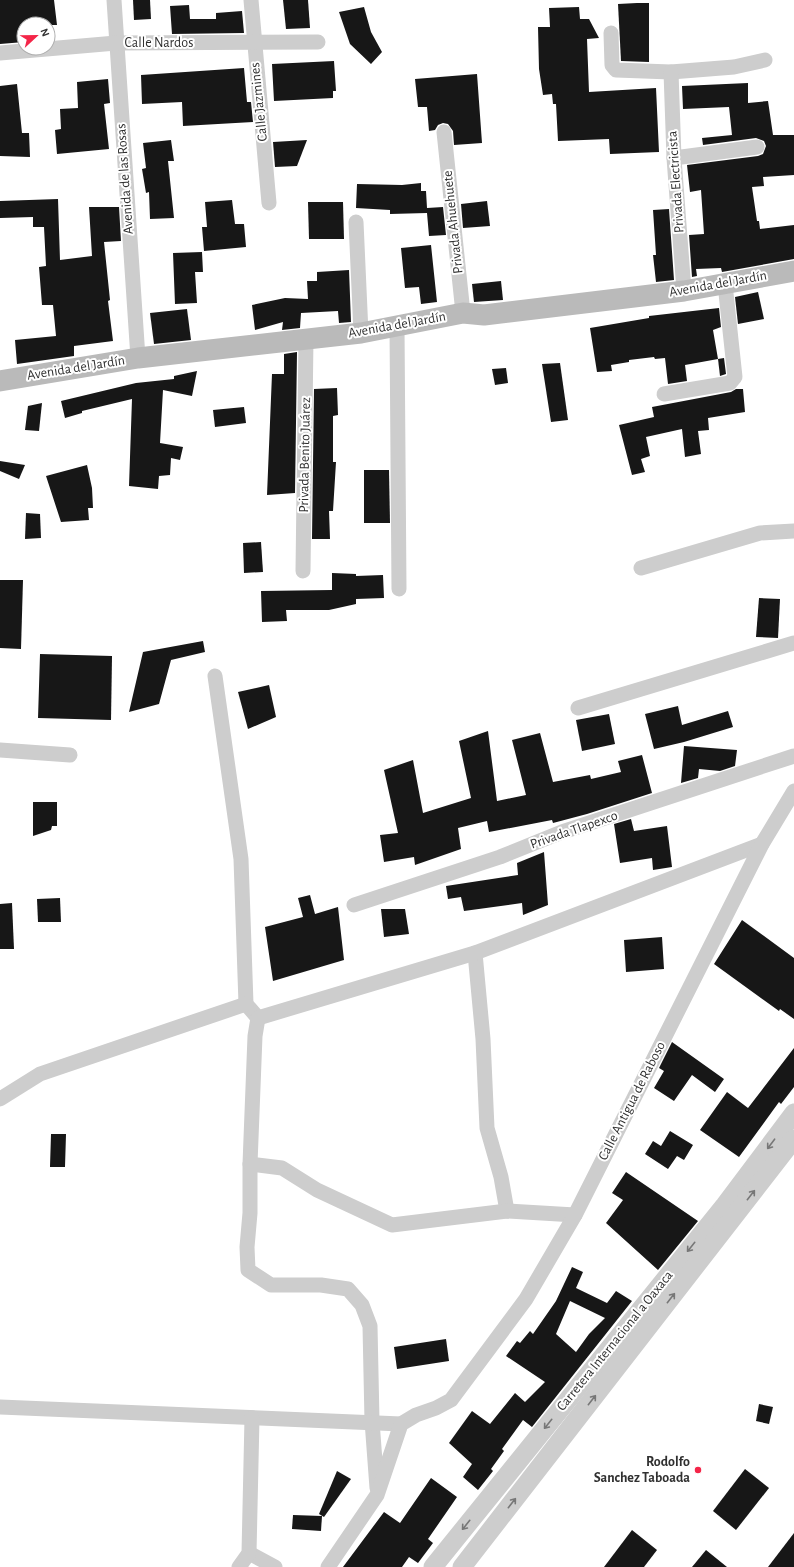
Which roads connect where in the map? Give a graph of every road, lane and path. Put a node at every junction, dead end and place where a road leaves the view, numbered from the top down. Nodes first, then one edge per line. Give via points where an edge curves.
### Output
1 (114, 0) edge
2 (251, 0) edge
3 (611, 33) dead end
4 (318, 42) dead end
5 (116, 43) junction
6 (253, 43) junction
7 (0, 53) edge
8 (765, 60) dead end
9 (671, 72) junction
10 (444, 132) dead end
11 (758, 147) dead end
12 (674, 158) junction
13 (269, 203) dead end
14 (356, 222) dead end
15 (794, 271) edge
16 (725, 284) junction
17 (684, 291) junction
18 (462, 312) junction
19 (397, 326) junction
20 (361, 332) junction
21 (306, 338) junction
22 (138, 358) junction
23 (1, 384) edge
24 (664, 394) dead end
25 (794, 531) edge
26 (640, 568) dead end
27 (304, 571) dead end
28 (399, 589) dead end
29 (794, 643) edge
30 (215, 676) dead end
31 (578, 708) dead end
32 (0, 750) edge
33 (70, 755) dead end
34 (794, 756) edge
35 (794, 791) edge
36 (762, 844) junction
37 (354, 904) dead end
38 (475, 953) junction
39 (246, 1004) junction
40 (258, 1018) junction
41 (0, 1099) edge
42 (794, 1113) edge
43 (794, 1139) edge
44 (250, 1164) junction
45 (507, 1211) junction
46 (575, 1215) junction
47 (0, 1407) edge
48 (252, 1418) junction
49 (372, 1422) junction
50 (401, 1424) junction
51 (377, 1495) junction
52 (249, 1553) junction
53 (239, 1567) edge
54 (275, 1567) edge
55 (328, 1567) edge
56 (433, 1567) edge
57 (462, 1567) edge

1 - 5 street, Avenida de las Rosas
2 - 6 street, Calle Jazmines
3 - 9 street via 612,65 616,70
4 - 6 street, Calle Nardos
5 - 6 street, Calle Nardos
5 - 7 street, Calle Nardos
5 - 22 street, Avenida de las Rosas
6 - 13 street, Calle Jazmines
8 - 9 street via 734,67
9 - 12 street, Privada Electricista
10 - 18 street, Privada Ahuehuete
11 - 12 street
12 - 17 street, Privada Electricista
14 - 20 street
15 - 16 main road, Avenida del Jardín
16 - 17 main road, Avenida del Jardín
16 - 24 street via 735,377 730,383
17 - 18 main road, Avenida del Jardín via 484,315
18 - 19 main road, Avenida del Jardín
19 - 20 main road, Avenida del Jardín
19 - 28 street
20 - 21 main road, Avenida del Jardín
21 - 22 main road, Avenida del Jardín
21 - 27 street, Privada Benito Juárez
22 - 23 main road, Avenida del Jardín
25 - 26 street via 760,533
29 - 31 street
30 - 39 street via 241,859
32 - 33 street
34 - 37 street, Privada Tlapexco
35 - 36 street, Calle Antigua de Raboso
36 - 38 street
36 - 46 street, Calle Antigua de Raboso
38 - 40 street
38 - 45 street via 488,1128
39 - 40 street
39 - 41 street via 40,1074
40 - 44 street via 255,1036
42 -> 56 street, Carretera Internacional a Oaxaca via 720,1211
57 -> 43 street, Carretera Internacional a Oaxaca
44 - 45 street via 282,1168 316,1190 392,1225
44 - 49 street via 248,1270 271,1285 320,1285 348,1289 362,1305 370,1326
45 - 46 street
46 - 50 street, Calle Antigua de Raboso via 526,1300 451,1400
47 - 48 street
48 - 49 street
48 - 52 street
49 - 50 street
49 - 51 street
50 - 51 street
51 - 55 street
52 - 53 street
52 - 54 street

